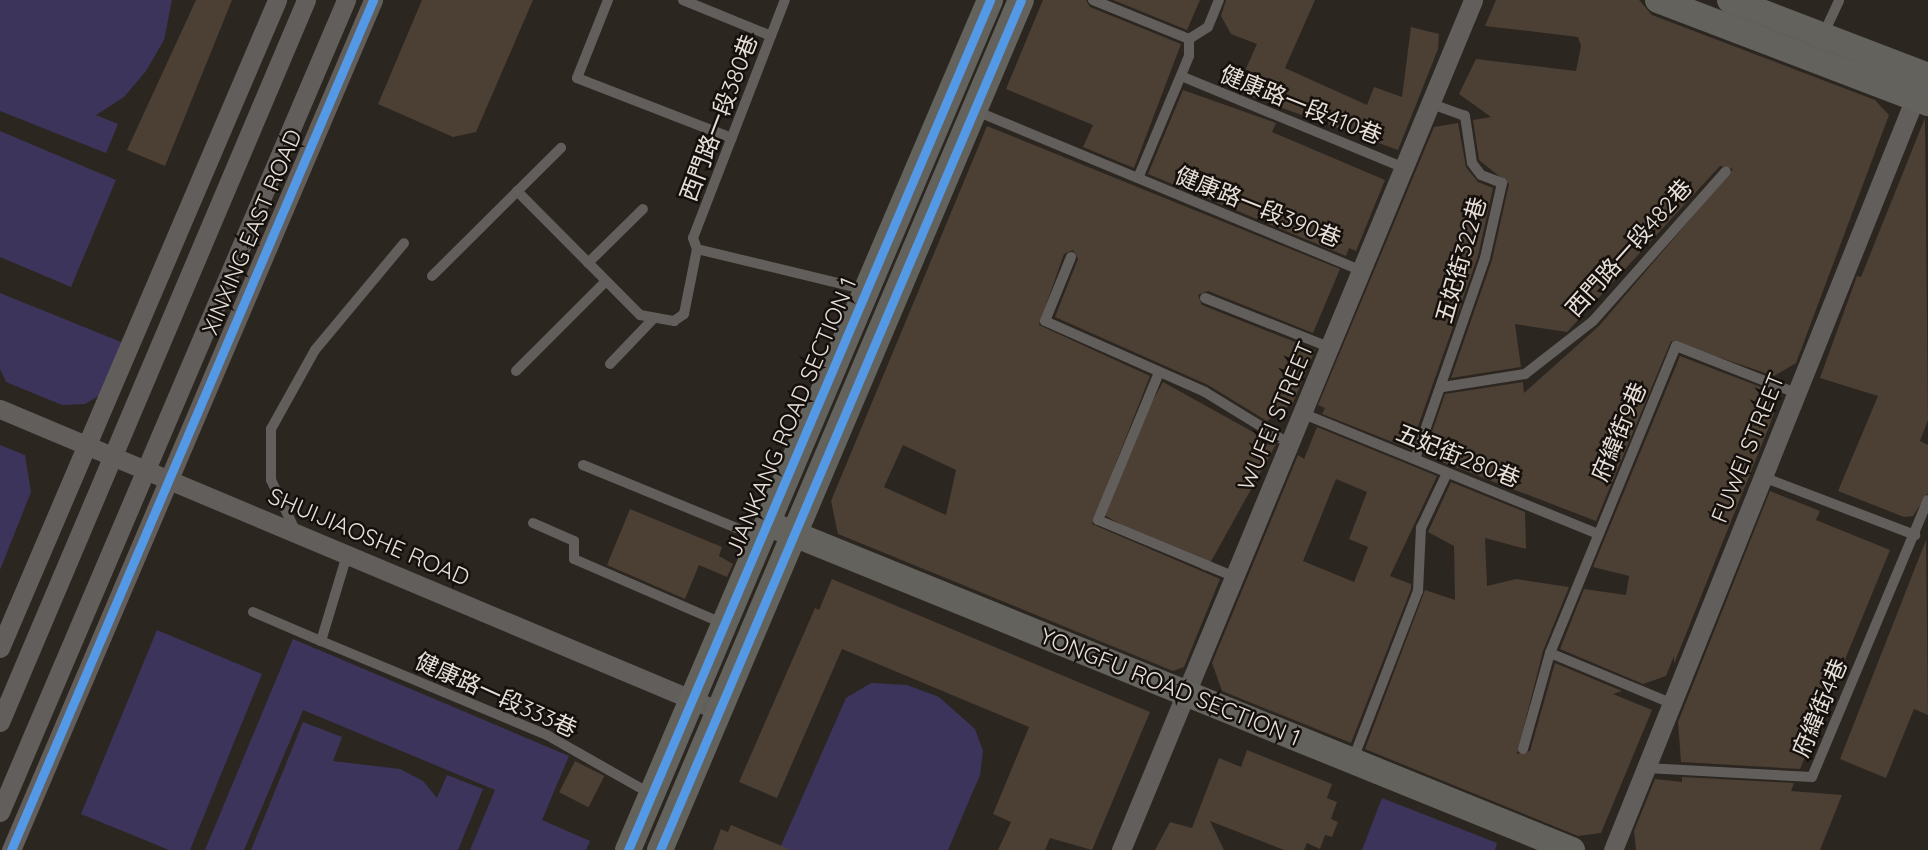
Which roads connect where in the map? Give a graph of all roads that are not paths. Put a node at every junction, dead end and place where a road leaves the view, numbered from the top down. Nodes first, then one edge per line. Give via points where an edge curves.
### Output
1 (277, 0) edge
2 (306, 0) edge
3 (345, 0) edge
4 (373, 0) edge
5 (608, 0) edge
6 (683, 0) edge
7 (785, 0) edge
8 (990, 0) edge
9 (1021, 0) edge
10 (1093, 0) edge
11 (1219, 0) edge
12 (1473, 0) edge
13 (1658, 0) edge
14 (1730, 0) edge
15 (1839, 0) edge
16 (771, 36) junction
17 (1823, 36) junction
18 (1189, 39) junction
19 (1181, 76) junction
20 (1924, 83) edge
21 (1434, 105) junction
22 (974, 110) junction
23 (732, 138) junction
24 (561, 148) dead end
25 (1407, 169) junction
26 (1726, 171) dead end
27 (1138, 178) junction
28 (517, 191) junction
29 (643, 209) dead end
30 (404, 243) dead end
31 (697, 249) junction
32 (1071, 257) dead end
33 (588, 263) junction
34 (1364, 271) junction
35 (432, 276) dead end
36 (606, 281) junction
37 (867, 290) junction
38 (1205, 298) dead end
39 (654, 318) junction
40 (1332, 348) junction
41 (610, 363) dead end
42 (516, 371) dead end
43 (1158, 375) junction
44 (1443, 387) junction
45 (1796, 393) junction
46 (0, 409) edge
47 (1304, 414) junction
48 (85, 444) junction
49 (1291, 445) junction
50 (111, 456) junction
51 (1415, 459) junction
52 (583, 465) dead end
53 (143, 469) junction
54 (1447, 473) junction
55 (1763, 477) junction
56 (166, 479) junction
57 (1928, 500) edge
58 (533, 523) dead end
59 (764, 531) junction
60 (296, 533) junction
61 (1598, 534) junction
62 (794, 535) junction
63 (1915, 535) junction
64 (347, 555) junction
65 (1235, 577) junction
66 (253, 612) dead end
67 (725, 624) junction
68 (321, 641) junction
69 (0, 648) edge
70 (1550, 653) junction
71 (1186, 693) junction
72 (692, 700) junction
73 (1671, 703) junction
74 (719, 711) junction
75 (0, 722) edge
76 (1523, 748) dead end
77 (1355, 754) dead end
78 (1646, 768) junction
79 (652, 794) junction
80 (0, 812) edge
81 (11, 850) edge
82 (628, 850) edge
83 (660, 850) edge
84 (1122, 850) edge
85 (1572, 850) edge
86 (1612, 850) edge

1 - 48 street
2 - 50 street, XINXING EAST ROAD
3 - 53 street, XINXING EAST ROAD
4 - 56 street, XINXING EAST ROAD
5 - 23 lane via 577,78
6 - 16 lane
7 - 16 lane, 西門路一段380巷
8 - 37 street, JIANKANG ROAD SECTION 1
9 - 22 street
10 - 18 lane
11 - 18 lane via 1208,27
12 - 21 street, WUFEI STREET
13 - 20 street
14 - 17 street
15 - 17 lane
16 - 23 lane, 西門路一段380巷
17 - 20 street
18 - 19 lane, 健康路一段390巷
19 - 25 lane, 健康路一段410巷
19 - 27 lane, 健康路一段390巷
20 - 45 street, FUWEI STREET
21 - 25 street, WUFEI STREET
21 - 44 lane, 五妃街322巷 via 1465,116 1472,163 1481,175 1502,183 1485,258
22 - 27 lane, 健康路一段390巷
22 - 62 street
23 - 31 lane, 西門路一段380巷 via 693,238
24 - 28 lane
25 - 34 street, WUFEI STREET
26 - 44 lane, 西門路一段482巷 via 1593,321 1525,374
27 - 34 lane, 健康路一段390巷
28 - 33 lane
28 - 35 lane
29 - 33 lane
30 - 60 lane via 315,350 271,429 271,480
31 - 37 lane
31 - 39 lane, 西門路一段380巷 via 684,314 674,321
32 - 43 lane via 1045,320
33 - 36 lane
34 - 40 street, WUFEI STREET
36 - 39 lane via 640,315
36 - 42 lane
37 - 59 street, JIANKANG ROAD SECTION 1
38 - 40 lane
39 - 41 lane
40 - 47 street, WUFEI STREET
43 - 49 lane via 1205,392
43 - 65 lane via 1098,520
44 - 51 lane, 五妃街322巷
45 - 55 street, FUWEI STREET
45 - 61 lane, 府緯街9巷 via 1676,346
46 - 48 street, SHUIJIAOSHE ROAD
47 - 49 street, WUFEI STREET
47 - 51 lane, 五妃街280巷
48 - 50 street, SHUIJIAOSHE ROAD
48 - 69 street
49 - 65 street, WUFEI STREET
50 - 53 street, SHUIJIAOSHE ROAD
50 - 75 street, XINXING EAST ROAD
51 - 54 lane, 五妃街280巷
52 - 59 lane
53 - 56 street, SHUIJIAOSHE ROAD
53 - 80 street, XINXING EAST ROAD
54 - 61 lane, 五妃街280巷
54 - 77 lane via 1421,528 1418,591
55 - 63 lane
55 - 73 street, FUWEI STREET
56 - 60 street, SHUIJIAOSHE ROAD
56 - 81 street, XINXING EAST ROAD
57 - 63 lane, 府緯街4巷
58 - 67 lane via 574,541 574,559
59 - 62 street, YONGFU ROAD SECTION 1
59 - 67 street, JIANKANG ROAD SECTION 1
60 - 64 street, SHUIJIAOSHE ROAD
61 - 70 lane, 府緯街9巷
62 - 71 street, YONGFU ROAD SECTION 1
62 - 74 street
63 - 78 lane, 府緯街4巷 via 1812,777
64 - 68 lane
64 - 72 street, SHUIJIAOSHE ROAD
65 - 71 street, WUFEI STREET
66 - 68 lane, 健康路一段333巷
67 - 72 street, JIANKANG ROAD SECTION 1
68 - 79 lane, 健康路一段333巷 via 547,735
70 - 73 lane
70 - 76 lane, 府緯街9巷
71 - 84 street, WUFEI STREET
71 - 85 street, YONGFU ROAD SECTION 1
72 - 74 street, SHUIJIAOSHE ROAD
72 - 79 street, JIANKANG ROAD SECTION 1
73 - 78 street, FUWEI STREET
74 - 83 street
78 - 86 street, FUWEI STREET
79 - 82 street, JIANKANG ROAD SECTION 1

